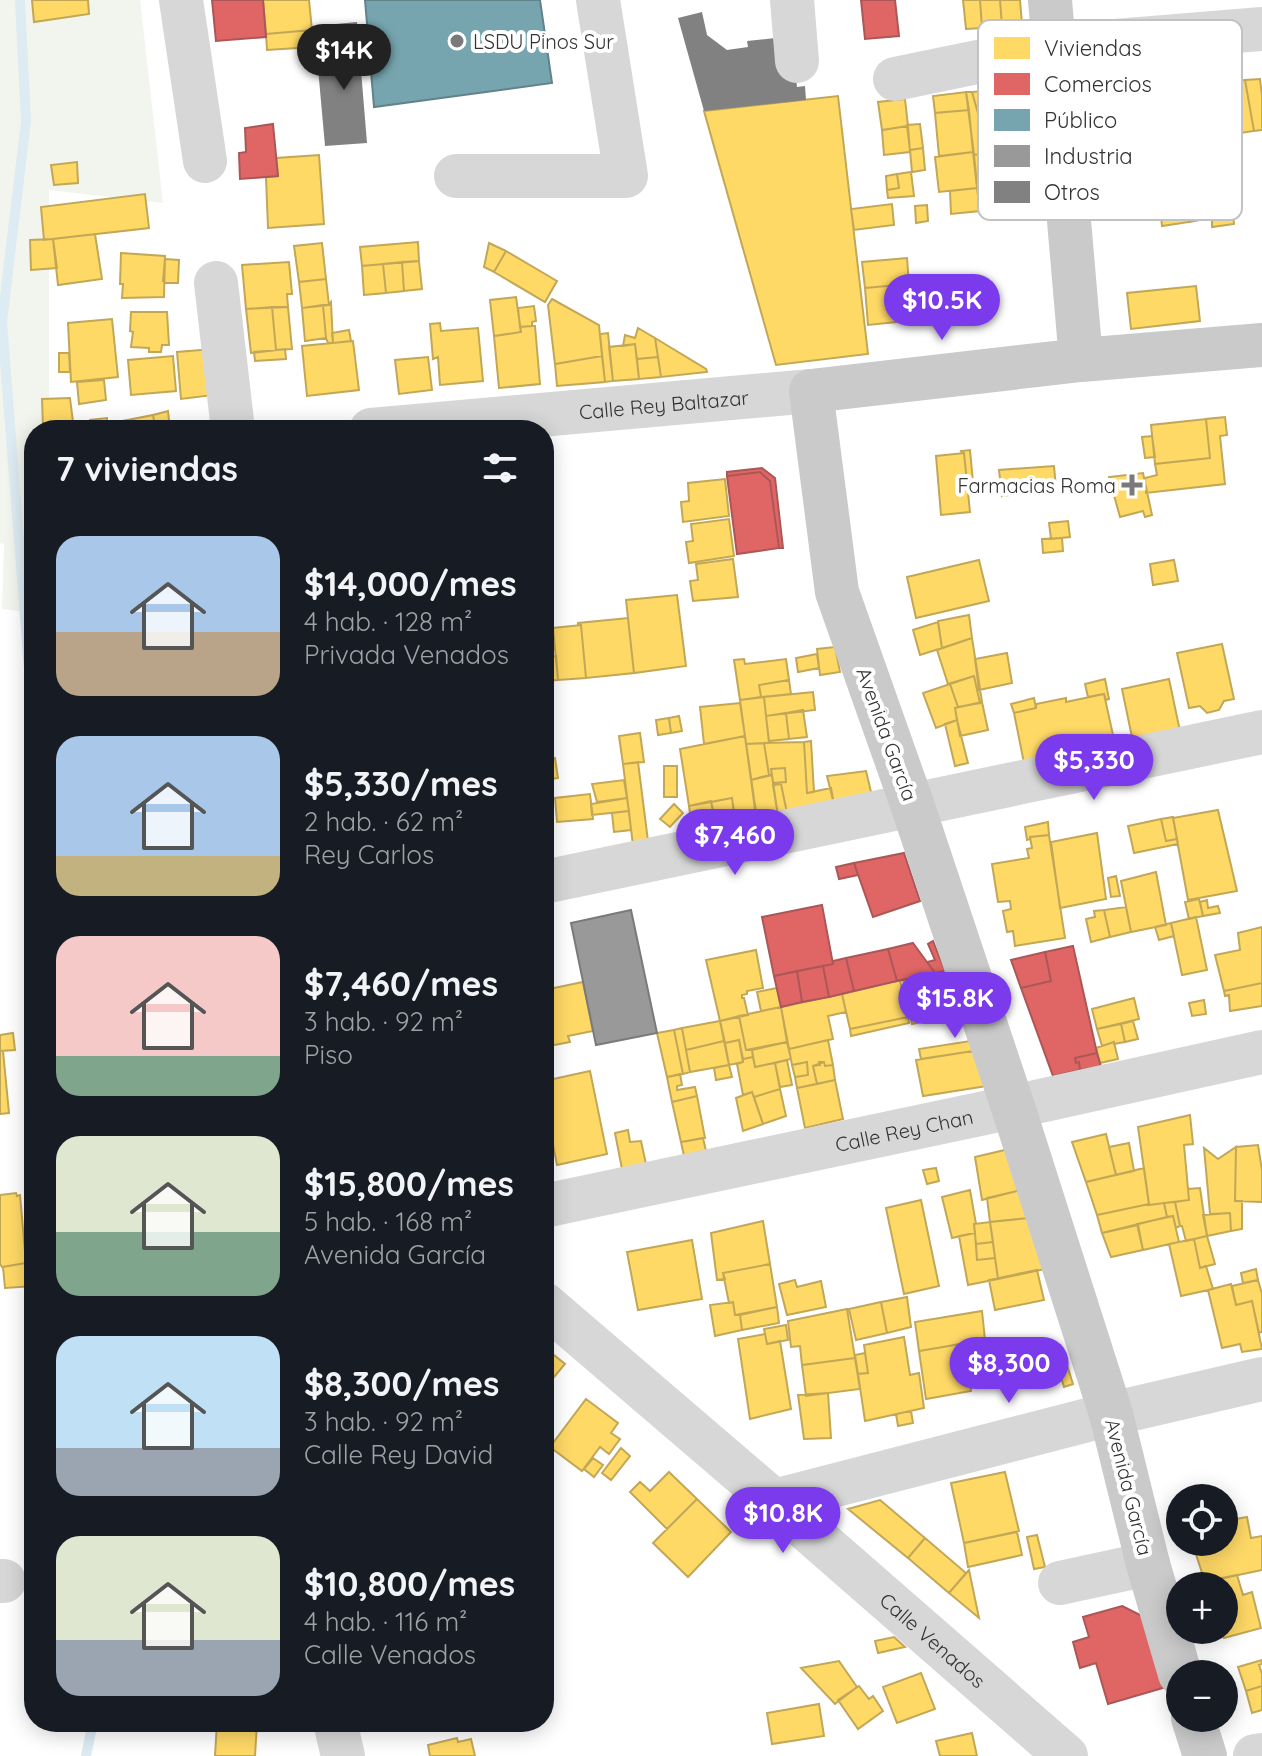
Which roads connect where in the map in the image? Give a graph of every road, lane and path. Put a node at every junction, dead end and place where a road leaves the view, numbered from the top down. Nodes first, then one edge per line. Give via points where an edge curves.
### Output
1 (181, 0) edge
2 (598, 0) edge
3 (792, 0) edge
4 (1050, 0) edge
5 (1052, 20) edge
6 (1262, 29) edge
7 (1242, 31) edge
8 (797, 61) dead end
9 (978, 62) edge
10 (895, 79) dead end
11 (205, 161) dead end
12 (456, 176) dead end
13 (1069, 220) edge
14 (216, 283) dead end
15 (1262, 345) edge
16 (1081, 360) junction
17 (811, 391) junction
18 (232, 420) edge
19 (484, 420) edge
20 (1262, 732) edge
21 (912, 804) junction
22 (554, 880) edge
23 (1262, 1052) edge
24 (1013, 1107) junction
25 (554, 1204) edge
26 (554, 1313) edge
27 (1262, 1379) edge
28 (1111, 1414) junction
29 (774, 1501) junction
30 (1148, 1564) junction
31 (1060, 1583) dead end
32 (1176, 1660) edge
33 (337, 1732) edge
34 (1197, 1732) edge
35 (1262, 1755) edge
36 (343, 1756) edge
37 (1066, 1756) edge
38 (1205, 1756) edge
39 (1255, 1756) edge

1 - 11 street
2 - 12 street via 626,176
3 - 8 street
4 - 5 main road
6 - 7 street
9 - 10 street
13 - 16 main road
14 - 18 street
15 - 16 main road
16 - 17 main road
17 - 19 street, Calle Rey Baltazar
17 - 21 main road, Avenida García via 837,592
20 - 21 street
21 - 22 street
21 - 24 main road, Avenida García
23 - 24 street, Calle Rey Chan
24 - 25 street, Calle Rey Chan
24 - 28 main road, Avenida García
26 - 29 street, Calle Venados
27 - 28 street
28 - 29 street
28 - 30 main road, Avenida García
29 - 37 street, Calle Venados
30 - 31 street
30 - 32 main road, Avenida García
33 - 36 street
34 - 38 main road
35 - 39 street

